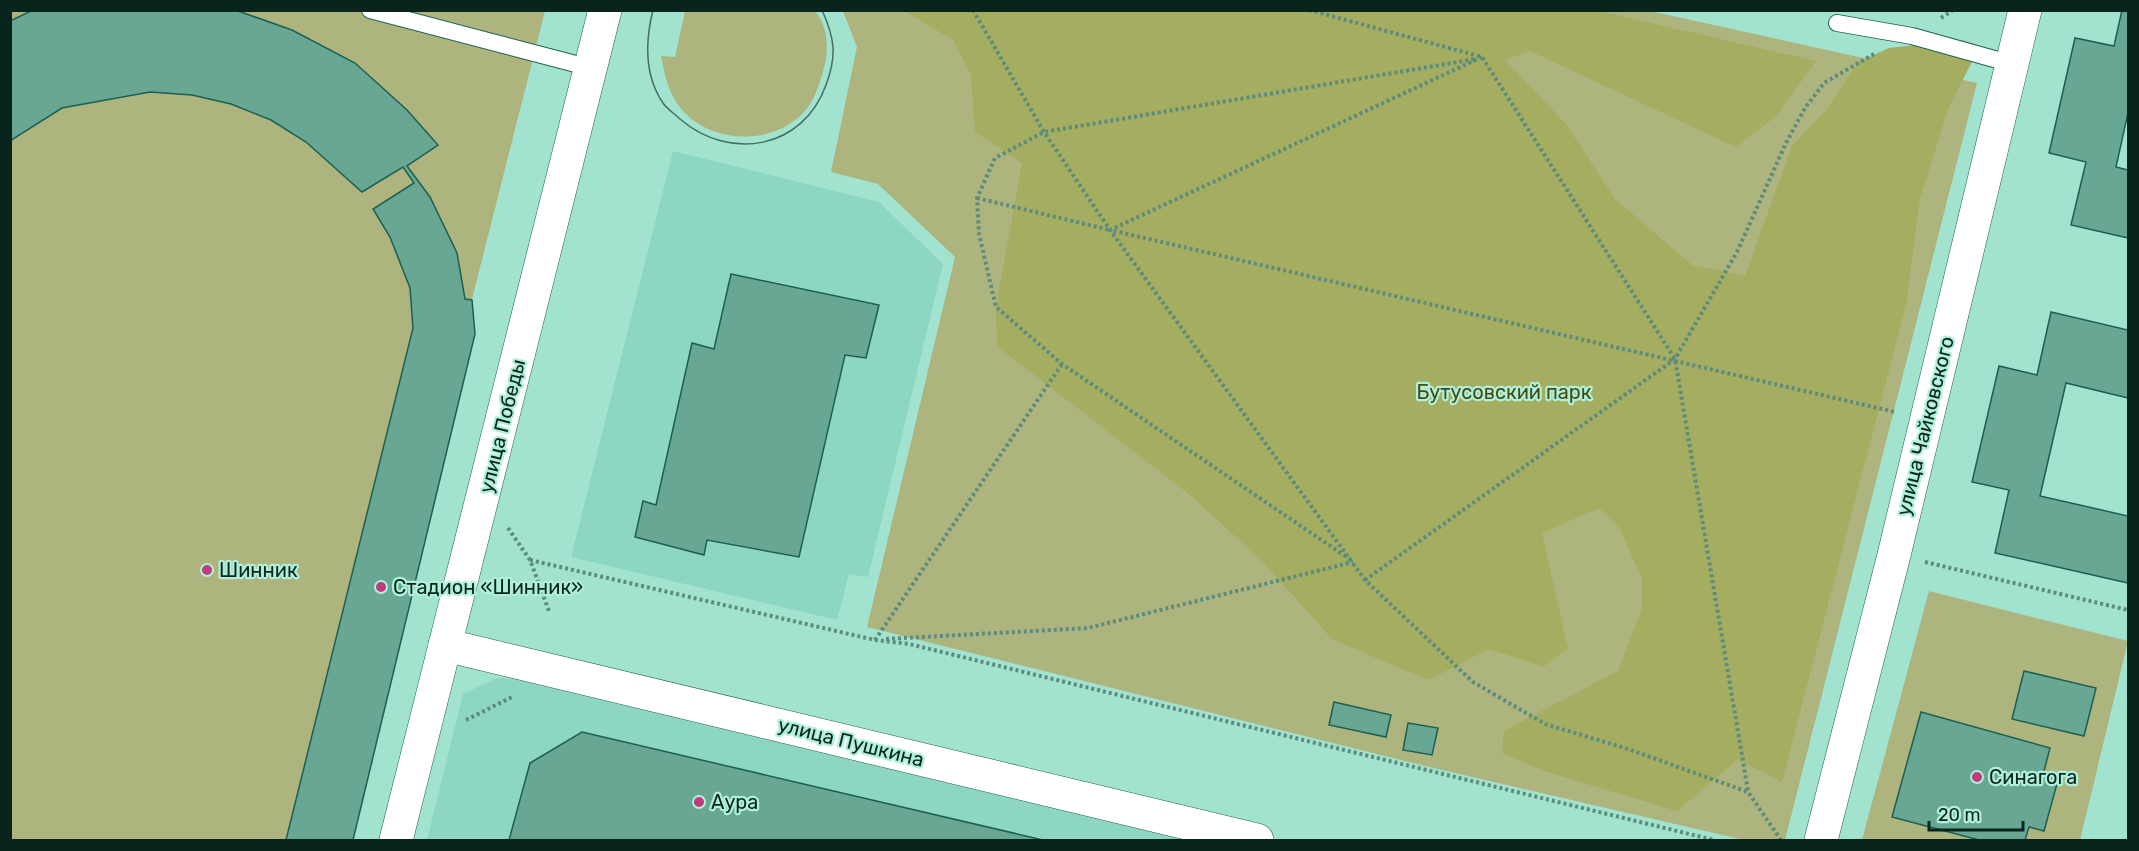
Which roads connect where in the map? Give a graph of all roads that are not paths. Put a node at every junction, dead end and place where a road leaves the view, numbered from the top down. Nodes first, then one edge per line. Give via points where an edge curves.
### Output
1 (370, 10) edge
2 (605, 10) edge
3 (2025, 10) edge
4 (1837, 23) dead end
5 (2012, 64) junction
6 (591, 68) junction
7 (445, 645) junction
8 (396, 840) edge
9 (1257, 840) edge
10 (1821, 840) edge

1 - 6 lane
2 - 6 street, улица Победы
3 - 5 street, улица Чайковского
4 - 5 lane via 1912,36
5 - 10 street, улица Чайковского
6 - 7 street, улица Победы
7 - 8 street, улица Победы
7 - 9 street, улица Пушкина

